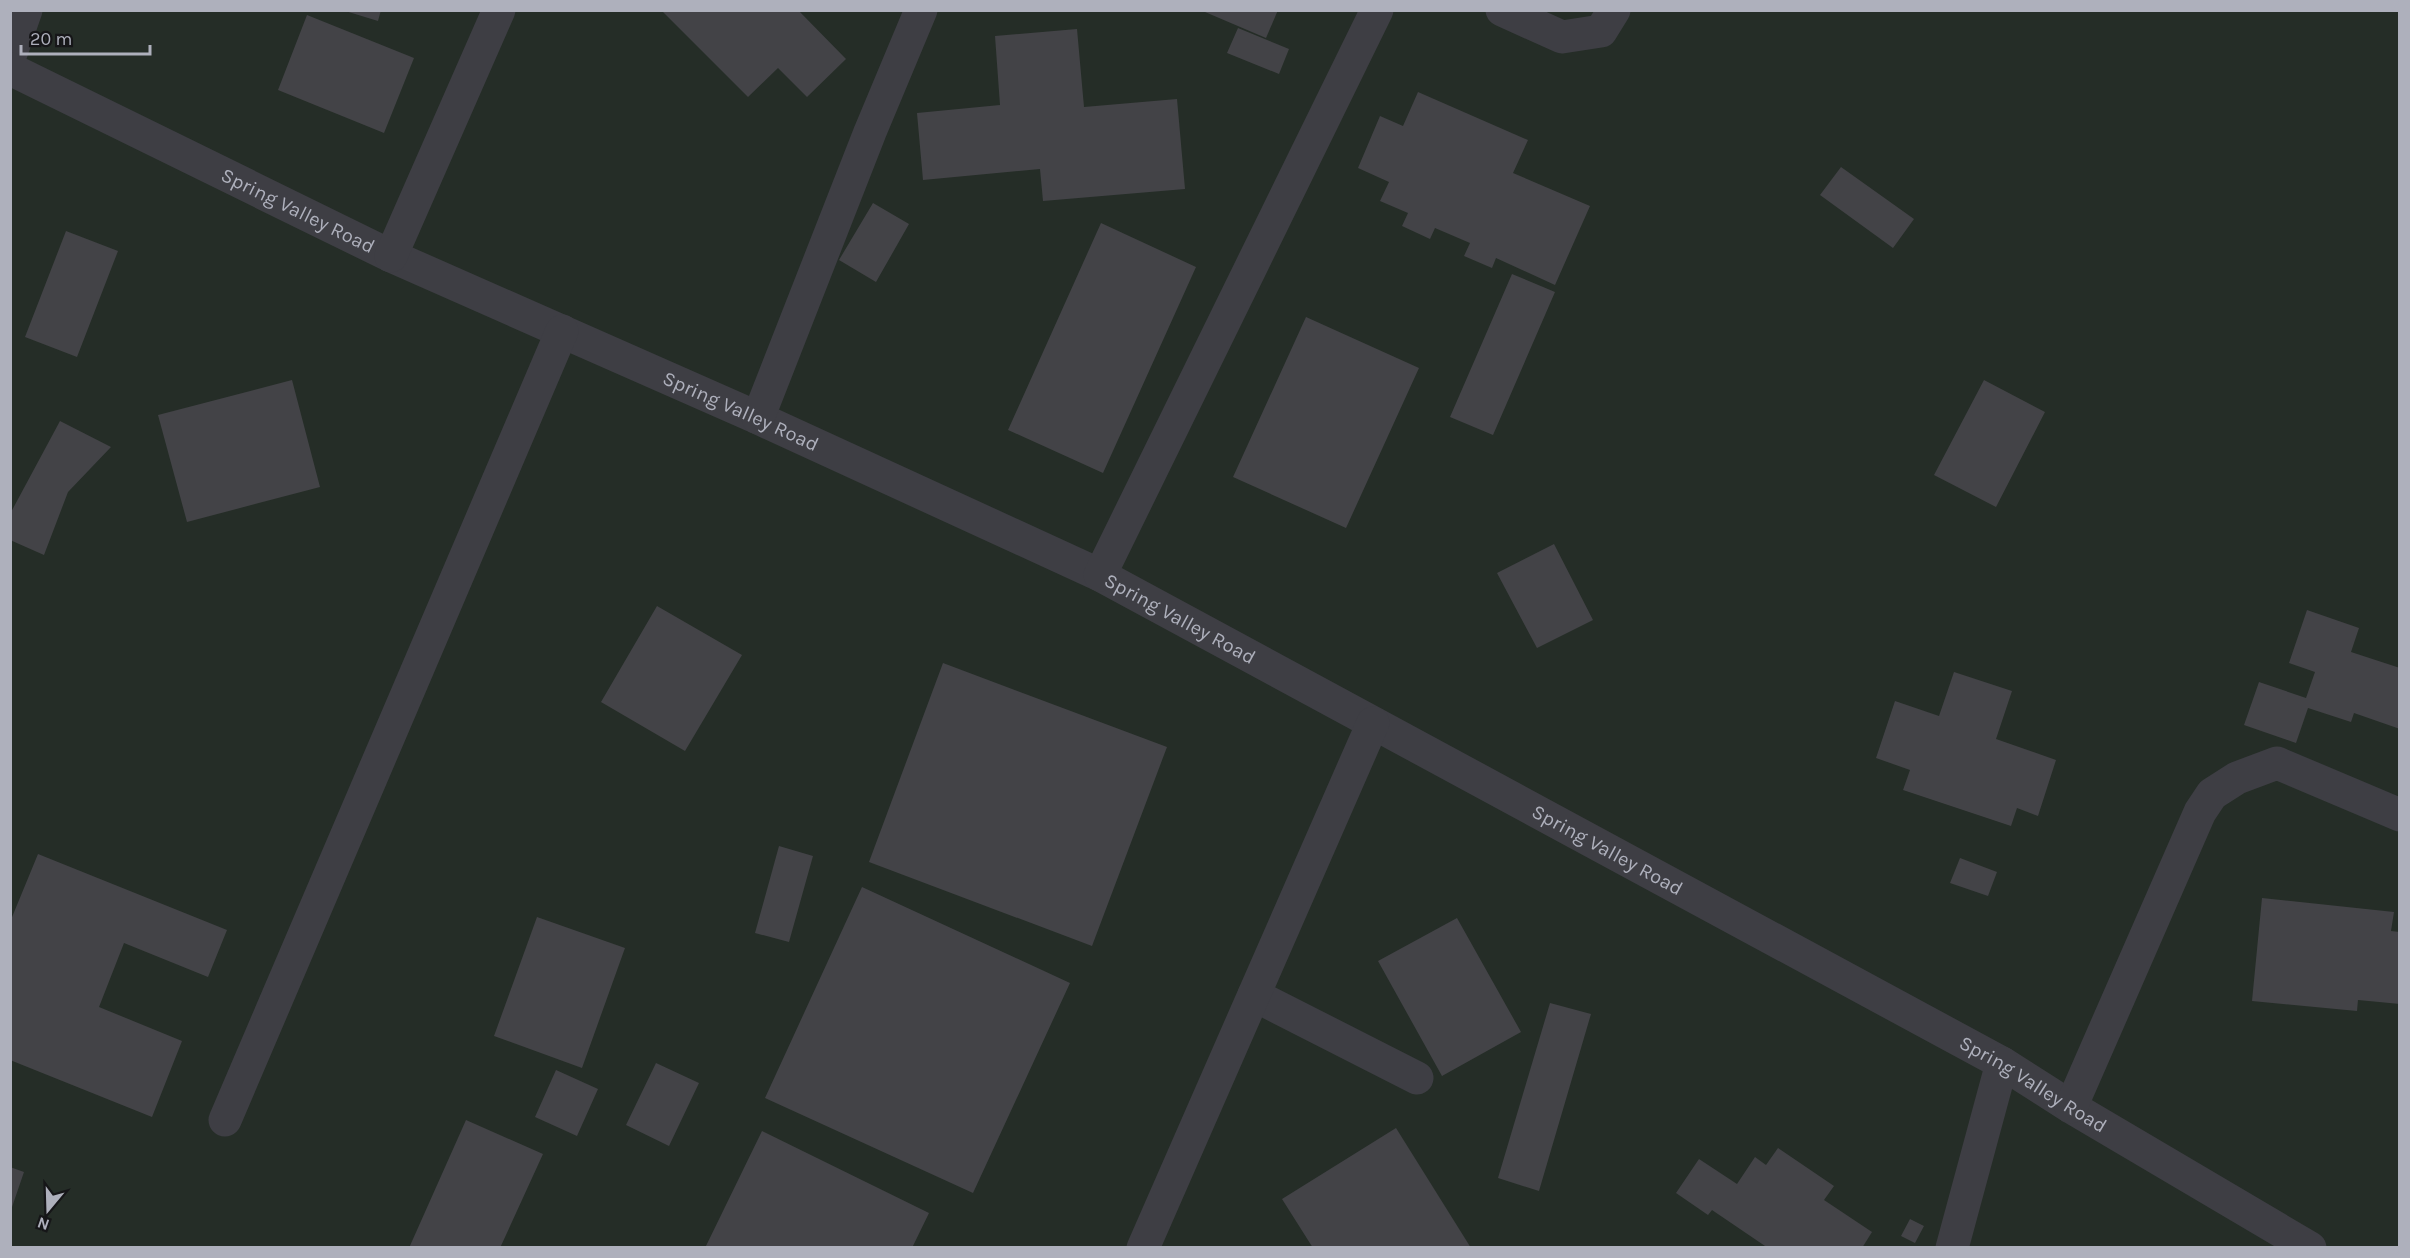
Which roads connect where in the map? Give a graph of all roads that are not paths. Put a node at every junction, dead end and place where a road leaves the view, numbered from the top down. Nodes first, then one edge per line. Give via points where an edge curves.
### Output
1 (26, 10) edge
2 (499, 10) edge
3 (921, 10) edge
4 (1377, 10) edge
5 (1502, 10) edge
6 (1614, 10) edge
7 (10, 56) edge
8 (10, 69) edge
9 (391, 256) junction
10 (562, 332) junction
11 (758, 418) junction
12 (1100, 575) junction
13 (1373, 723) junction
14 (2400, 815) edge
15 (1254, 995) junction
16 (2002, 1063) junction
17 (1418, 1078) dead end
18 (2071, 1107) junction
19 (225, 1120) dead end
20 (1143, 1248) edge
21 (1952, 1248) edge
22 (2310, 1248) edge

1 - 7 street
2 - 9 street
3 - 11 street
4 - 12 street
5 - 6 street via 1562,37 1601,31
8 - 9 street, Spring Valley Road
9 - 10 street, Spring Valley Road
10 - 11 street, Spring Valley Road
10 - 19 street
11 - 12 street, Spring Valley Road
12 - 13 street, Spring Valley Road
13 - 15 street
13 - 16 street, Spring Valley Road
14 - 18 street via 2277,763 2237,778 2212,794 2200,812
15 - 17 street
15 - 20 street
16 - 18 street, Spring Valley Road
16 - 21 street
18 - 22 street, Spring Valley Road

